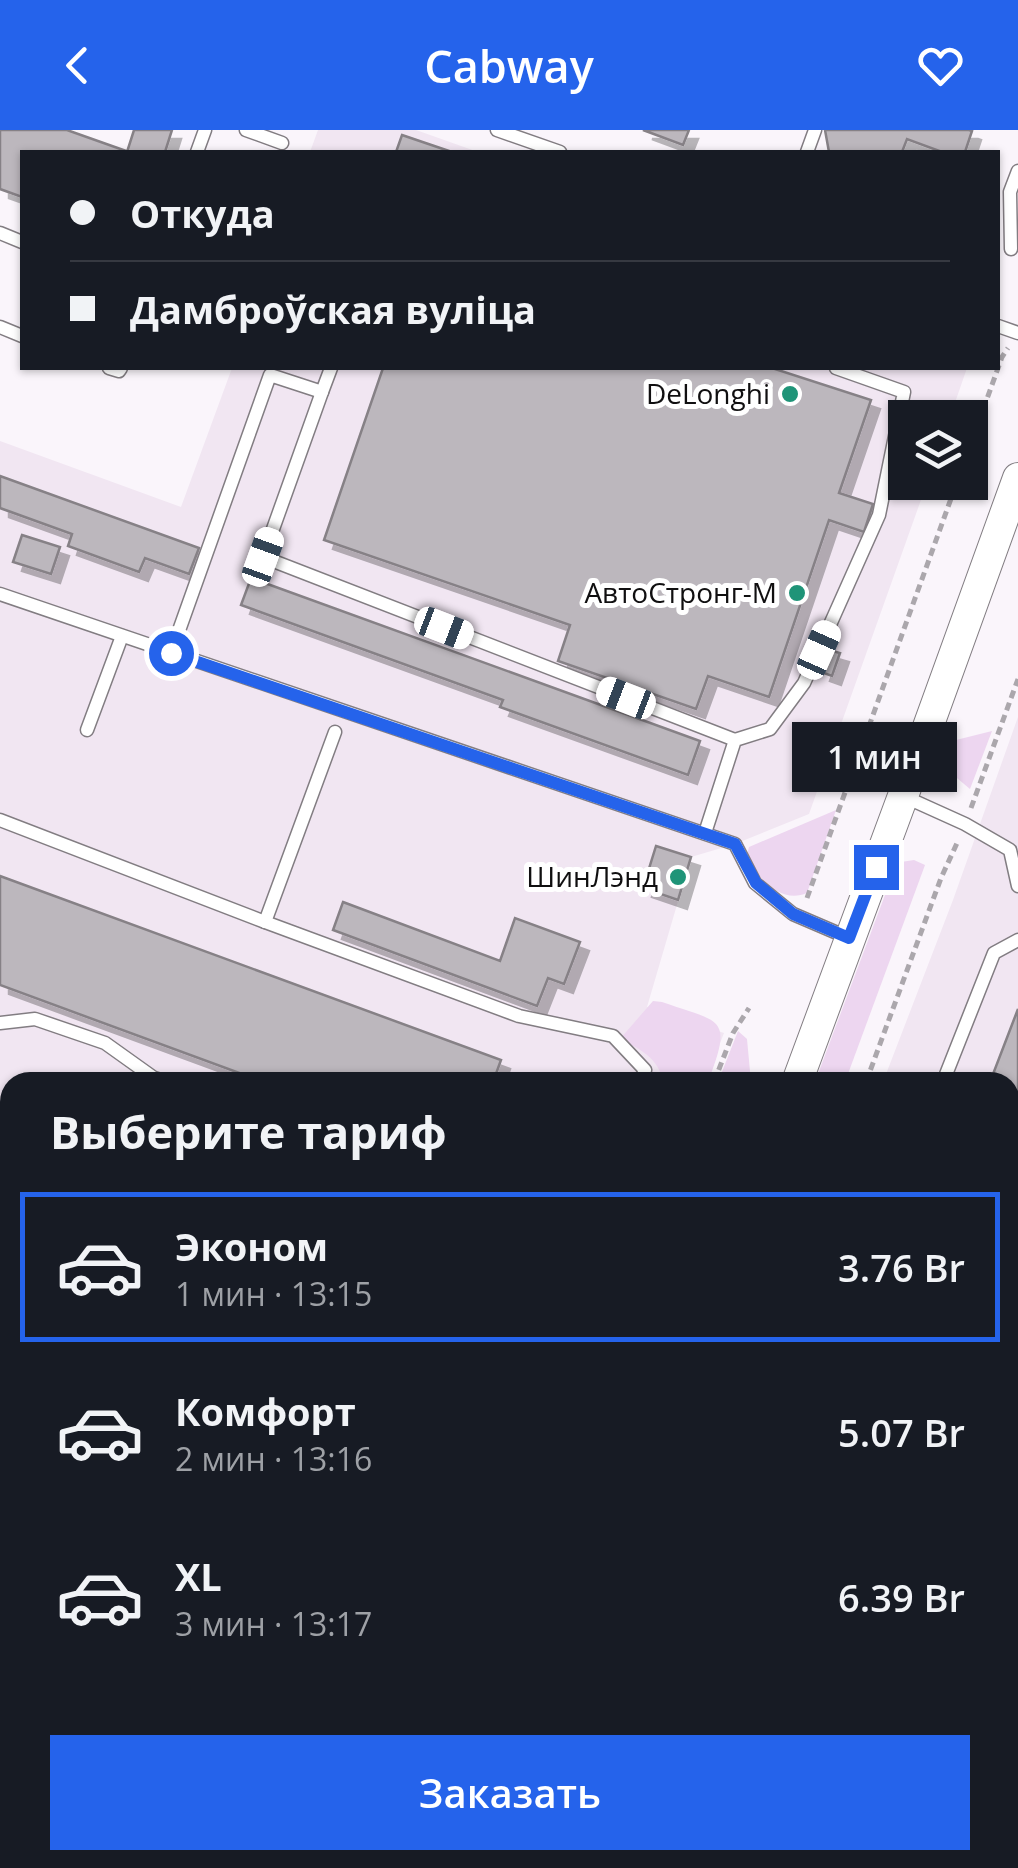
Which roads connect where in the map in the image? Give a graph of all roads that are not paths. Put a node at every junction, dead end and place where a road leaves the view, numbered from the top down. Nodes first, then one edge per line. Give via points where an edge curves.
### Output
1 (246, 130) edge
2 (497, 130) edge
3 (282, 143) dead end
4 (554, 150) edge
5 (1018, 170) edge
6 (1009, 251) edge
7 (330, 370) edge
8 (842, 370) edge
9 (272, 371) edge
10 (322, 392) junction
11 (1018, 478) edge
12 (0, 594) edge
13 (122, 636) junction
14 (171, 653) junction
15 (87, 730) dead end
16 (335, 732) dead end
17 (735, 740) junction
18 (904, 796) junction
19 (0, 820) edge
20 (705, 833) junction
21 (1018, 886) edge
22 (265, 922) junction
23 (849, 938) junction
24 (1018, 940) edge
25 (0, 1023) edge
26 (146, 1072) edge
27 (644, 1072) edge
28 (800, 1072) edge
29 (947, 1072) edge

1 - 3 lane
2 - 4 lane
5 - 6 lane via 1010,192
7 - 10 lane
8 - 17 lane via 904,392 879,515 804,683 770,728
9 - 10 lane
9 - 14 lane
10 - 17 lane via 263,557
11 - 18 street
12 - 13 lane
13 - 14 lane
13 - 15 lane
14 - 20 lane
16 - 22 lane
17 - 20 lane
18 - 21 lane via 1010,850
18 - 23 street
19 - 22 lane
20 - 23 lane via 735,844 756,883 793,914
22 - 27 lane via 519,1016 613,1036
23 - 28 street
24 - 29 lane via 994,953
25 - 26 lane via 34,1019 105,1042

